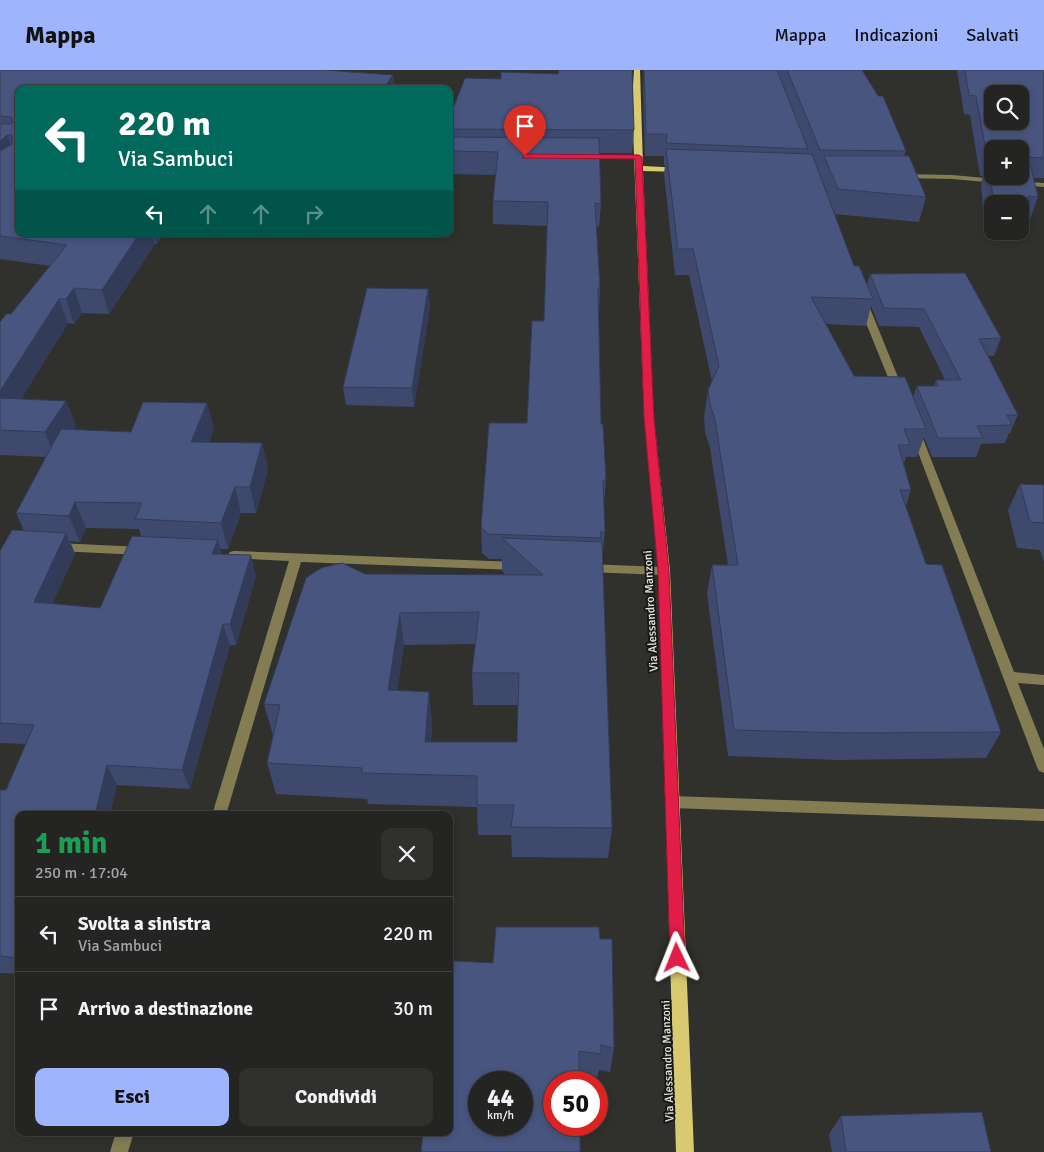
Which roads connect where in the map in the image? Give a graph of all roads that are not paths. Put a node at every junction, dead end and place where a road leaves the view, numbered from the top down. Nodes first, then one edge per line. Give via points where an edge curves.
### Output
1 (637, 70) edge
2 (579, 157) edge
3 (639, 163) junction
4 (689, 171) edge
5 (896, 176) edge
6 (1044, 185) edge
7 (860, 294) edge
8 (904, 404) edge
9 (911, 422) edge
10 (49, 546) edge
11 (158, 552) edge
12 (217, 554) edge
13 (296, 558) junction
14 (534, 566) edge
15 (574, 568) edge
16 (664, 571) junction
17 (1010, 677) junction
18 (1044, 680) edge
19 (1044, 767) edge
20 (672, 802) junction
21 (220, 811) edge
22 (1044, 814) edge
23 (124, 1136) edge
24 (119, 1152) edge
25 (685, 1152) edge

1 - 3 main road, Via Alessandro Manzoni
2 - 3 street
3 - 4 main road
3 - 16 main road, Via Alessandro Manzoni via 649,418
5 - 6 street
7 - 8 street
9 - 17 street
10 - 11 street
12 - 13 street
13 - 14 street
13 - 21 street
15 - 16 street
16 - 20 main road, Via Alessandro Manzoni
17 - 18 street
17 - 19 street
20 - 22 street
20 - 25 main road, Via Alessandro Manzoni
23 - 24 street

